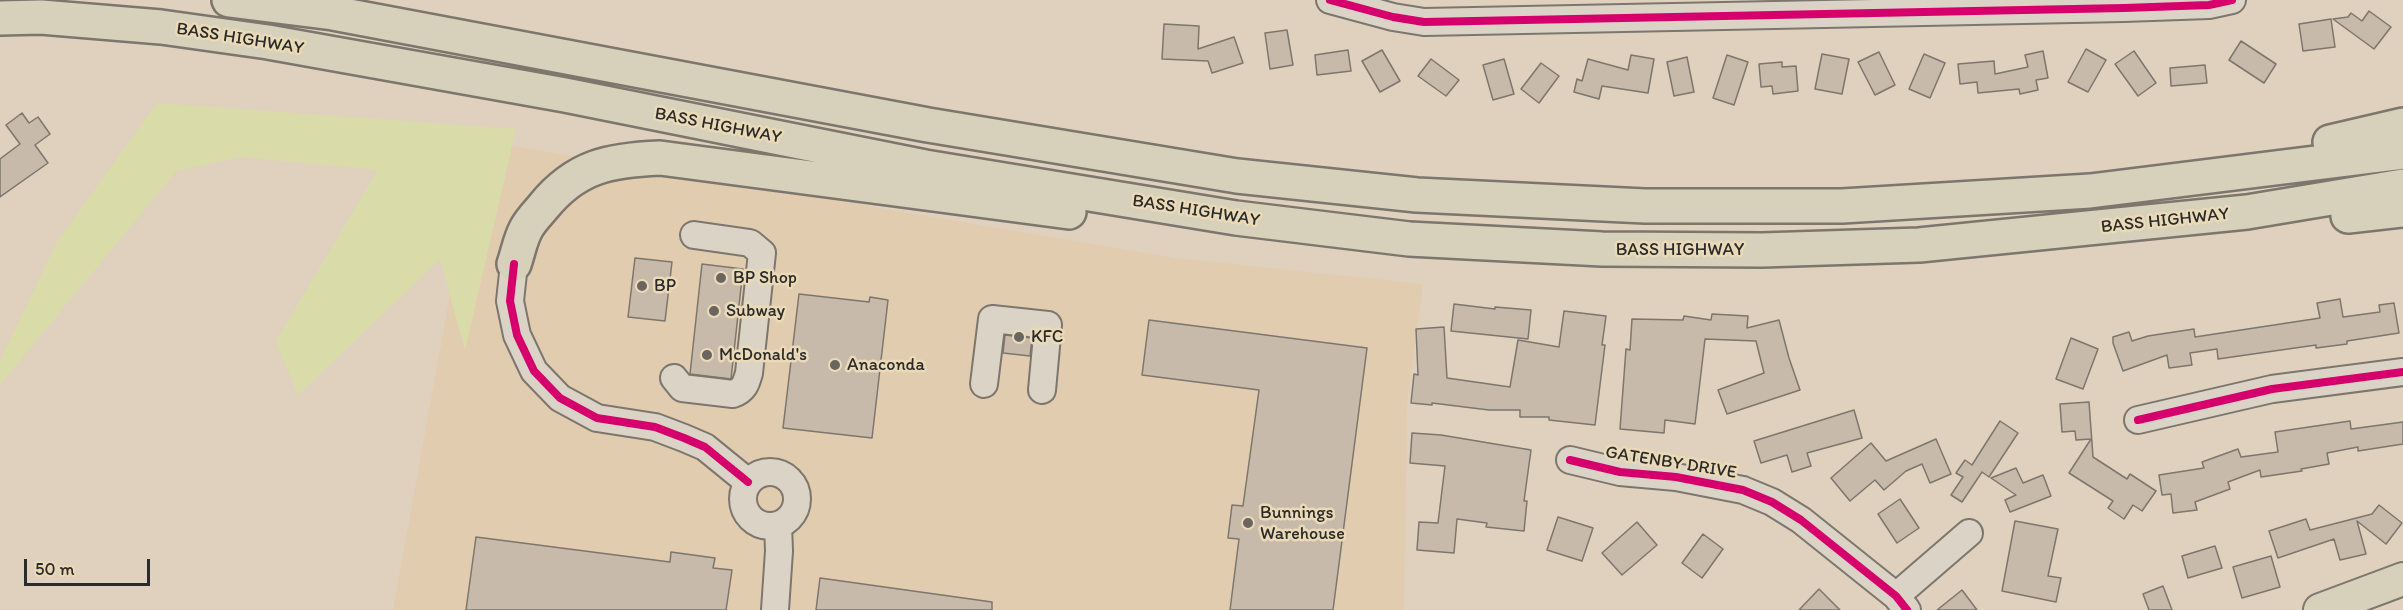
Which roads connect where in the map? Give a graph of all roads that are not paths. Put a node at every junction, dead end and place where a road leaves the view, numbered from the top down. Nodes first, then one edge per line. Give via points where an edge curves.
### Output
1 (229, 0) edge
2 (1330, 0) edge
3 (2232, 0) edge
4 (2124, 4) edge
5 (1393, 9) edge
6 (1616, 10) edge
7 (0, 18) edge
8 (2403, 125) edge
9 (2403, 152) edge
10 (2403, 186) edge
11 (2090, 190) junction
12 (2403, 210) edge
13 (1236, 218) junction
14 (693, 242) dead end
15 (1920, 245) junction
16 (514, 264) joint
17 (2403, 372) edge
18 (674, 378) dead end
19 (984, 384) dead end
20 (1042, 390) dead end
21 (2138, 420) dead end
22 (1570, 460) dead end
23 (748, 482) junction
24 (778, 525) junction
25 (1969, 534) dead end
26 (2403, 579) edge
27 (1902, 603) edge
28 (775, 610) edge
29 (2320, 610) edge

1 - 11 highway, BASS HIGHWAY via 333,14 939,127 1237,176 1383,191 1656,206 1842,206
2 - 5 street
3 - 4 street via 2209,5
4 - 6 street
5 - 6 street via 1424,22
7 - 13 highway, BASS HIGHWAY via 161,27 268,42 925,167
8 - 11 highway
9 - 11 highway, BASS HIGHWAY
10 - 15 highway, BASS HIGHWAY via 2247,213
12 - 15 highway via 2196,235
13 - 15 highway, BASS HIGHWAY via 1409,239 1602,249 1762,250
13 - 16 highway via 1059,211 660,158 627,159 579,174 553,195 526,227
14 - 18 street via 750,243 762,253 746,385 733,394 711,392 682,388
16 - 23 street via 510,302 517,335 534,371 560,398 597,418 655,426 705,447
17 - 21 street via 2272,388
19 - 20 street via 992,320 1048,326
22 - 27 street, GATENBY DRIVE via 1620,472 1676,477 1743,490 1772,502 1801,520
23 - 24 street via 745,510 758,524
23 - 24 street via 770,471 788,477 794,484 797,505 786,521
24 - 28 street
25 - 27 street
26 - 29 main road

